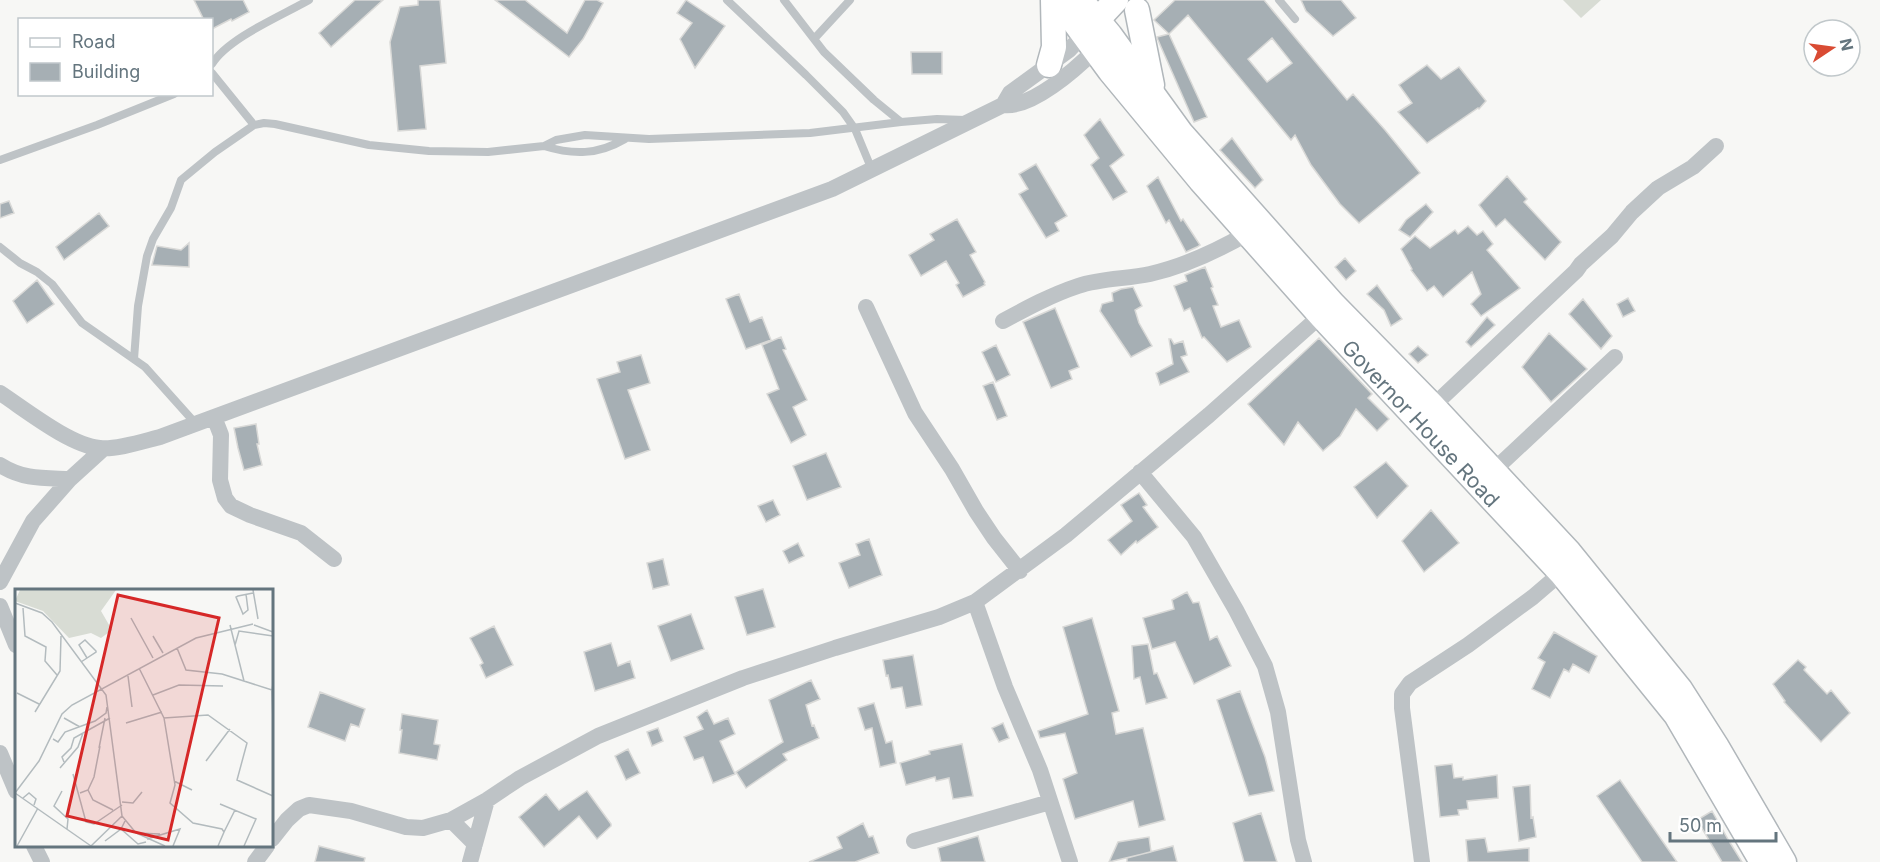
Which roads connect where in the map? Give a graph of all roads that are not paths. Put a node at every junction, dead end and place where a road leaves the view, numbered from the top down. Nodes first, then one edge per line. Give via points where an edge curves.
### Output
1 (309, 0) edge
2 (727, 0) edge
3 (784, 0) edge
4 (850, 0) edge
5 (1055, 0) edge
6 (1081, 0) edge
7 (1279, 0) edge
8 (1133, 3) edge
9 (1295, 19) dead end
10 (1097, 35) junction
11 (814, 39) junction
12 (213, 62) edge
13 (1049, 65) junction
14 (213, 74) edge
15 (1153, 93) junction
16 (169, 96) edge
17 (1003, 105) junction
18 (974, 120) junction
19 (901, 122) junction
20 (254, 125) junction
21 (855, 129) junction
22 (625, 139) junction
23 (544, 146) junction
24 (1716, 146) dead end
25 (0, 160) edge
26 (872, 170) junction
27 (1248, 233) junction
28 (0, 247) edge
29 (866, 307) dead end
30 (1327, 310) junction
31 (1003, 321) dead end
32 (1615, 357) dead end
33 (134, 359) junction
34 (0, 393) edge
35 (1433, 406) junction
36 (214, 417) junction
37 (196, 424) junction
38 (103, 449) junction
39 (0, 465) edge
40 (1493, 471) junction
41 (1140, 472) junction
42 (70, 479) junction
43 (334, 559) dead end
44 (1020, 571) junction
45 (1561, 573) junction
46 (0, 582) edge
47 (975, 602) junction
48 (0, 606) edge
49 (15, 643) edge
50 (0, 753) edge
51 (15, 789) edge
52 (487, 800) junction
53 (1050, 802) junction
54 (451, 820) junction
55 (273, 838) edge
56 (914, 841) dead end
57 (475, 844) junction
58 (34, 847) edge
59 (266, 847) edge
60 (42, 862) edge
61 (255, 862) edge
62 (470, 862) edge
63 (1070, 862) edge
64 (1304, 862) edge
65 (1422, 862) edge
66 (1762, 862) edge
67 (1784, 862) edge

1 - 12 lane via 238,40
2 - 21 lane via 843,112
3 - 11 lane
4 - 11 lane
5 - 10 main road, Governor House Road
5 - 13 main road via 1054,47
6 - 10 main road, Governor House Road
7 - 9 lane
8 - 10 main road
8 - 15 main road
10 - 13 street
10 - 15 main road, Governor House Road
10 - 17 street via 1074,71 1016,105
10 - 27 main road, Governor House Road via 1110,71
11 - 19 lane
13 - 17 street via 1010,93
14 - 20 lane
15 - 30 main road, Governor House Road via 1181,133
16 - 25 lane
17 - 18 street
18 - 19 lane
18 - 26 street
19 - 21 lane
20 - 23 lane via 275,124 369,145 429,151 488,152
20 - 33 lane via 181,180 147,256
21 - 22 lane
21 - 26 lane
22 - 23 lane via 585,135
22 - 23 lane via 613,146 579,153
24 - 35 street via 1658,188
26 - 36 street via 832,189
27 - 30 main road, Governor House Road
27 - 31 street via 1193,261 1152,274 1080,285
28 - 33 lane via 52,284 82,323
29 - 44 street via 915,413 975,511
30 - 35 main road, Governor House Road
30 - 41 street
30 - 45 main road, Governor House Road
32 - 40 street
33 - 37 lane
34 - 38 street via 72,440
35 - 40 main road, Governor House Road
36 - 37 street
36 - 43 street via 221,435 220,480 231,506 301,533
37 - 38 street
38 - 42 street
39 - 42 street via 30,477
40 - 67 main road, Governor House Road via 1569,552 1680,688
41 - 44 street
41 - 64 street via 1194,537 1264,666 1278,712
42 - 46 street via 33,521
44 - 47 street
45 - 65 street via 1468,645 1410,683 1402,694
45 - 66 main road, Governor House Road via 1676,715
47 - 52 street via 939,617 743,678 598,736
47 - 53 street
48 - 49 street
50 - 51 street
52 - 54 street
52 - 57 street
53 - 56 street
53 - 63 street
54 - 55 street via 423,828 406,827 351,811 309,805 299,809
54 - 57 street
57 - 62 street
58 - 60 street
59 - 61 street

